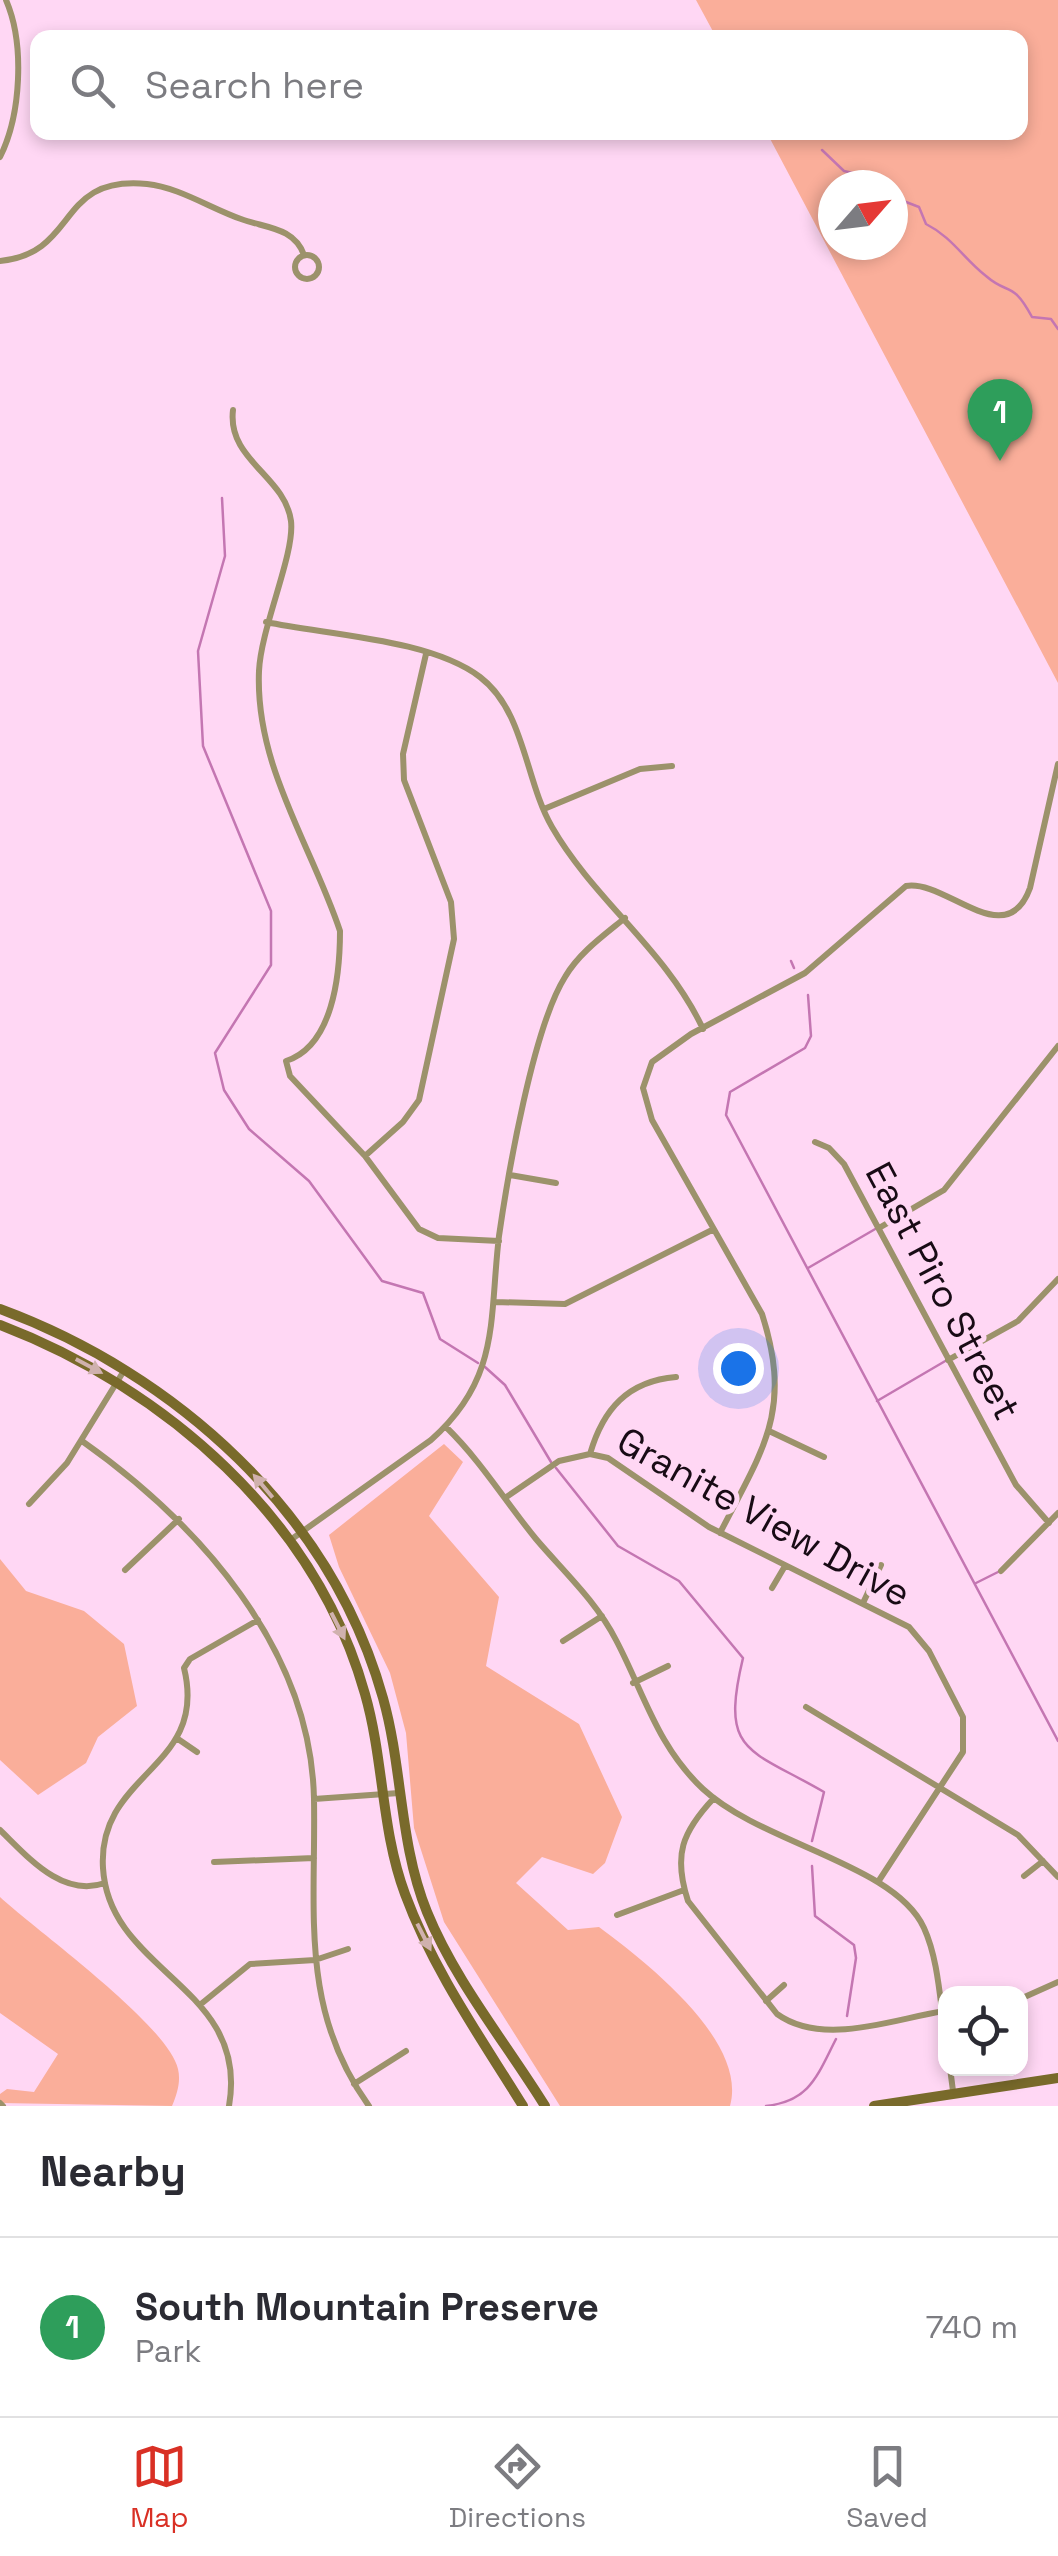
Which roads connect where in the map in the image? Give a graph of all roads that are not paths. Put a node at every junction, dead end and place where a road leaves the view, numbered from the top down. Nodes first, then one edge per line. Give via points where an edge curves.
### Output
1 (6, 0) edge
2 (0, 157) edge
3 (304, 255) dead end
4 (0, 261) edge
5 (234, 410) dead end
6 (266, 622) junction
7 (426, 654) junction
8 (1058, 764) edge
9 (672, 766) dead end
10 (544, 808) junction
11 (625, 918) junction
12 (703, 1029) junction
13 (1058, 1046) edge
14 (816, 1142) dead end
15 (365, 1156) junction
16 (510, 1175) junction
17 (556, 1183) dead end
18 (879, 1228) junction
19 (712, 1230) junction
20 (499, 1242) junction
21 (1058, 1279) edge
22 (495, 1302) junction
23 (0, 1309) edge
24 (0, 1325) edge
25 (948, 1360) junction
26 (126, 1368) junction
27 (676, 1376) dead end
28 (118, 1382) junction
29 (446, 1427) junction
30 (769, 1431) junction
31 (82, 1441) junction
32 (590, 1454) junction
33 (824, 1458) dead end
34 (505, 1498) junction
35 (29, 1504) dead end
36 (1058, 1513) edge
37 (179, 1518) junction
38 (1050, 1523) junction
39 (301, 1533) junction
40 (720, 1533) junction
41 (289, 1542) junction
42 (785, 1566) junction
43 (881, 1566) dead end
44 (124, 1570) dead end
45 (1001, 1570) dead end
46 (772, 1588) dead end
47 (864, 1603) junction
48 (602, 1616) junction
49 (258, 1620) junction
50 (563, 1641) dead end
51 (668, 1666) dead end
52 (634, 1683) junction
53 (806, 1707) dead end
54 (178, 1739) junction
55 (197, 1752) dead end
56 (940, 1787) junction
57 (399, 1793) junction
58 (383, 1795) junction
59 (714, 1798) junction
60 (314, 1799) junction
61 (0, 1830) edge
62 (314, 1858) junction
63 (1044, 1860) junction
64 (214, 1862) dead end
65 (1024, 1876) dead end
66 (1058, 1877) edge
67 (878, 1882) junction
68 (104, 1883) junction
69 (684, 1890) junction
70 (616, 1914) dead end
71 (348, 1949) dead end
72 (315, 1960) junction
73 (1058, 1982) edge
74 (784, 1984) dead end
75 (939, 1986) edge
76 (1028, 1995) edge
77 (766, 2001) junction
78 (201, 2004) junction
79 (938, 2012) edge
80 (406, 2050) dead end
81 (951, 2076) edge
82 (1058, 2078) edge
83 (354, 2084) junction
84 (953, 2091) junction
85 (915, 2102) edge
86 (229, 2104) edge
87 (369, 2106) edge
88 (523, 2106) edge
89 (544, 2106) edge
90 (874, 2106) edge

1 - 2 street via 15,30 15,94 11,135
3 - 4 street via 298,241 274,228 147,184 84,196 46,246
5 - 6 street via 236,444 291,520
6 - 7 street
6 - 15 street via 258,697 265,740 340,931 321,1036 286,1061 290,1076
7 - 10 street via 480,676 501,700
7 - 15 street via 403,754 404,780 450,902 454,939 418,1100
8 - 12 street via 1030,888 1020,904 986,916 937,888 906,886 805,973
9 - 10 street via 640,768
10 - 11 street via 561,841
11 - 12 street via 676,980
11 - 16 street via 578,958 550,1007
12 - 19 street via 664,1052 644,1076 644,1101
13 - 18 street via 944,1190
14 - 18 street, East Piro Street via 837,1154
15 - 20 street via 419,1229 438,1238
16 - 17 street
16 - 20 street
18 - 25 street, East Piro Street
19 - 22 street via 565,1304
19 - 30 street via 762,1314 773,1348 777,1401
20 - 22 street
21 - 25 street via 1018,1320
22 - 29 street via 490,1347
23 - 26 main road
24 -> 28 main road
25 - 38 street, East Piro Street via 1016,1485
26 - 28 street
39 -> 26 main road via 239,1458
27 - 32 street via 657,1378 604,1414
28 - 31 street
28 - 41 main road via 207,1449
29 - 34 street via 480,1460
29 - 39 street
30 - 33 street
30 - 40 street
31 - 35 street
31 - 37 street
32 - 34 street via 559,1461
32 - 40 street, Granite View Drive via 617,1463
34 - 48 street
36 - 38 street
37 - 44 street
37 - 49 street
38 - 45 street
39 - 41 street
39 - 57 main road via 368,1651 388,1718
40 - 42 street, Granite View Drive
41 -> 58 main road via 360,1676
42 - 46 street
42 - 47 street, Granite View Drive
43 - 47 street
47 - 56 street, Granite View Drive via 918,1634 964,1717 963,1752
48 - 50 street
48 - 52 street
49 - 54 street via 190,1659 184,1668 189,1712
49 - 60 street via 300,1717
51 - 52 street
52 - 59 street via 664,1743
53 - 56 street
54 - 55 street
54 - 68 street via 122,1800 103,1851
56 - 63 street via 1018,1835
56 - 67 street, Granite View Drive
57 - 58 street
57 - 89 main road via 428,1914
58 - 60 street
58 -> 88 main road via 394,1858 416,1922
59 - 67 street via 762,1831
59 - 69 street via 681,1842
60 - 62 street
61 - 68 street via 70,1886
62 - 64 street
62 - 72 street
63 - 65 street
63 - 66 street
67 - 75 street via 904,1898 922,1924
68 - 78 street via 124,1928
69 - 70 street
69 - 77 street
71 - 72 street
72 - 78 street via 250,1964
72 - 83 street via 322,2013
73 - 76 street
74 - 77 street
77 - 79 street via 797,2024 825,2030
78 - 86 street via 228,2048
80 - 83 street
81 - 84 street
82 - 84 main road
83 - 87 street
84 - 85 main road
85 - 90 main road

